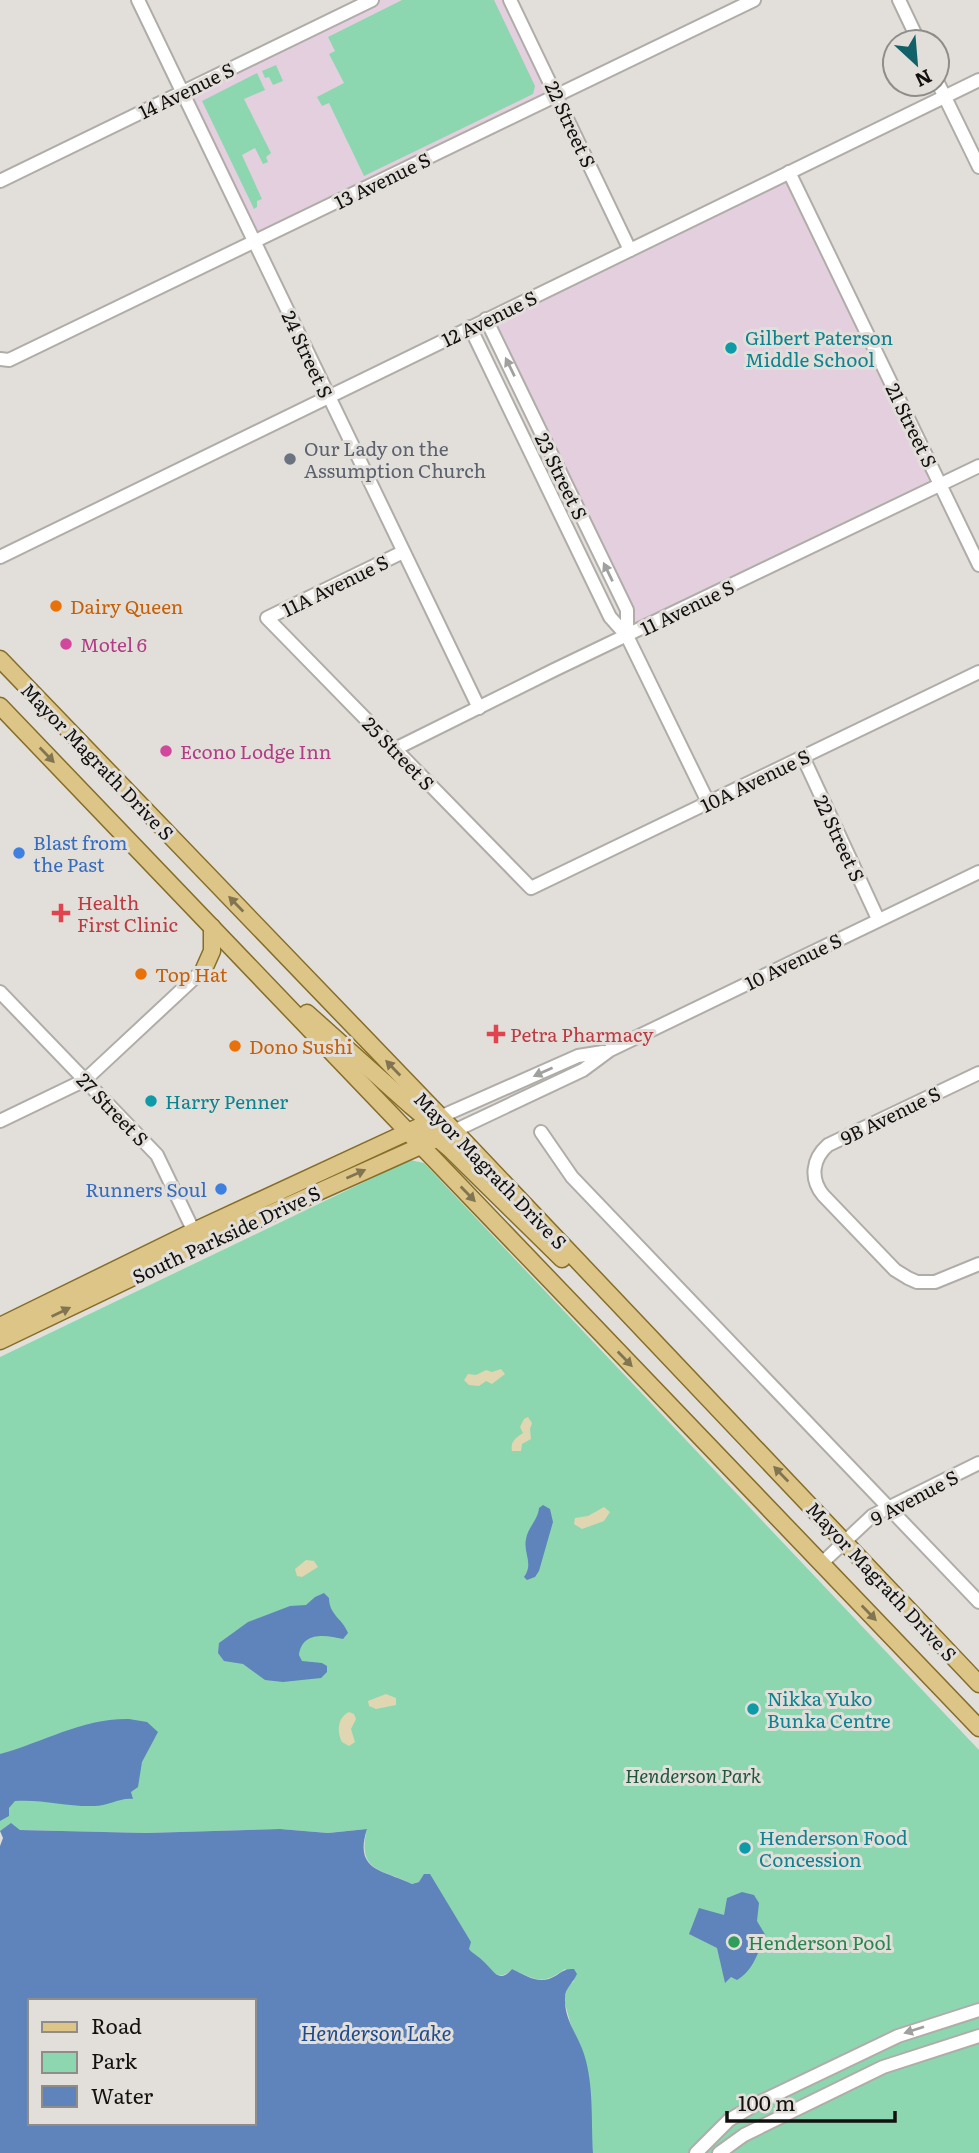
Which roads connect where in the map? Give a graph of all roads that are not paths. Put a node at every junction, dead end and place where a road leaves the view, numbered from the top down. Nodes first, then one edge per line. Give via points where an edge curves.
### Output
1 (138, 0) edge
2 (372, 0) edge
3 (510, 0) edge
4 (754, 0) edge
5 (899, 0) edge
6 (912, 28) edge
7 (979, 80) edge
8 (182, 92) junction
9 (951, 93) edge
10 (558, 96) junction
11 (940, 98) edge
12 (945, 98) edge
13 (979, 167) edge
14 (789, 172) junction
15 (0, 181) edge
16 (254, 241) junction
17 (629, 250) junction
18 (486, 319) junction
19 (470, 327) junction
20 (4, 360) edge
21 (328, 397) junction
22 (979, 466) edge
23 (941, 485) junction
24 (404, 552) junction
25 (0, 556) edge
26 (979, 565) edge
27 (267, 618) joint
28 (626, 636) junction
29 (0, 659) edge
30 (979, 672) edge
31 (0, 675) edge
32 (0, 706) edge
33 (479, 708) junction
34 (86, 748) junction
35 (395, 749) junction
36 (803, 757) junction
37 (708, 803) junction
38 (979, 872) edge
39 (531, 888) joint
40 (878, 919) junction
41 (212, 927) junction
42 (242, 960) junction
43 (204, 969) junction
44 (0, 992) edge
45 (281, 1000) junction
46 (607, 1052) junction
47 (979, 1073) edge
48 (85, 1080) junction
49 (435, 1119) junction
50 (0, 1121) edge
51 (408, 1131) junction
52 (454, 1131) junction
53 (541, 1132) dead end
54 (437, 1138) junction
55 (421, 1145) junction
56 (197, 1238) junction
57 (979, 1264) edge
58 (607, 1292) junction
59 (0, 1326) edge
60 (0, 1341) edge
61 (979, 1463) edge
62 (887, 1507) junction
63 (845, 1541) junction
64 (822, 1563) junction
65 (979, 1602) edge
66 (979, 1684) edge
67 (979, 1728) edge
68 (979, 2010) edge
69 (979, 2036) edge
70 (696, 2153) edge
71 (719, 2153) edge

1 - 8 street, 24 Street S
2 - 8 street, 14 Avenue S
3 - 10 street, 22 Street S
4 - 10 street, 13 Avenue S
5 - 6 street
7 - 9 street, 12 Avenue S
8 - 15 street, 14 Avenue S
8 - 16 street, 24 Street S
10 - 16 street, 13 Avenue S
10 - 17 street, 22 Street S
11 - 14 street, 12 Avenue S
12 - 13 street
14 - 17 street, 12 Avenue S
14 - 23 street, 21 Street S
16 - 20 street, 13 Avenue S
16 - 21 street, 24 Street S
17 - 18 street, 12 Avenue S
18 - 19 street, 12 Avenue S
28 -> 18 street, 23 Street S via 627,610
19 - 21 street, 12 Avenue S
19 - 28 street, 23 Street S via 610,617
21 - 24 street, 24 Street S
21 - 25 street, 12 Avenue S
22 - 23 street, 11 Avenue S
23 - 26 street, 21 Street S
23 - 28 street, 11 Avenue S
24 - 27 street, 11A Avenue S
24 - 33 street, 24 Street S
27 - 35 street, 25 Street S
28 - 33 street, 11 Avenue S
28 - 37 street, 23 Street S
29 - 34 main road, Mayor Magrath Drive S
30 - 36 street, 10A Avenue S
31 - 34 main road via 47,722
32 -> 41 main road, Mayor Magrath Drive S
33 - 35 street, 11 Avenue S
49 -> 34 main road, Mayor Magrath Drive S
35 - 39 street, 25 Street S
36 - 37 street, 10A Avenue S
36 - 40 street, 22 Street S
37 - 39 street, 10A Avenue S
38 - 40 street, 10 Avenue S
40 - 46 street, 10 Avenue S
41 - 42 main road, Mayor Magrath Drive S
41 - 43 main road via 212,951
42 - 43 main road via 221,959
42 - 45 main road, Mayor Magrath Drive S
43 - 48 street
44 - 48 street, 27 Street S
45 - 49 main road via 295,1001
45 - 51 main road, Mayor Magrath Drive S
46 -> 49 street, 10 Avenue S via 578,1056
46 - 52 street, 10 Avenue S via 583,1070
47 - 57 street, 9B Avenue S via 828,1145 814,1170 817,1187 899,1274 917,1282 941,1281
48 - 50 street
48 - 56 street, 27 Street S via 157,1155
49 - 51 main road, South Parkside Drive S
49 - 52 main road, Mayor Magrath Drive S
51 - 54 main road
51 - 55 main road, Mayor Magrath Drive S
51 - 56 main road, South Parkside Drive S
52 - 54 main road, South Parkside Drive S
52 - 58 main road, Mayor Magrath Drive S
53 - 62 street via 572,1177
54 - 55 main road, South Parkside Drive S
54 - 58 main road via 570,1267
56 -> 55 main road, South Parkside Drive S
55 -> 64 main road, Mayor Magrath Drive S
56 - 59 main road, South Parkside Drive S
60 -> 56 main road, South Parkside Drive S
63 -> 58 main road, Mayor Magrath Drive S
61 - 62 street, 9 Avenue S
62 - 63 street, 9 Avenue S
62 - 65 street
63 - 64 street, 9 Avenue S
63 - 66 main road, Mayor Magrath Drive S
64 -> 67 main road, Mayor Magrath Drive S
68 -> 70 street via 898,2036 758,2103 729,2120
69 - 71 street via 883,2067 744,2135

